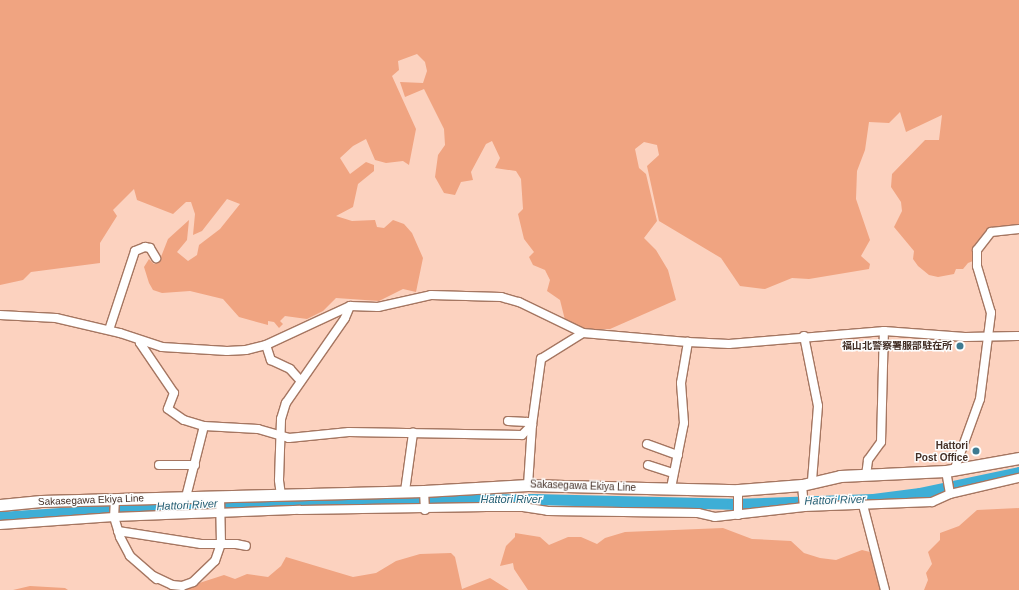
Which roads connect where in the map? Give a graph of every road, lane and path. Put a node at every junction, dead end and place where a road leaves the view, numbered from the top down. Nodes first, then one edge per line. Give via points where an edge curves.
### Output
1 (1019, 229) edge
2 (156, 258) dead end
3 (350, 306) junction
4 (0, 315) edge
5 (109, 330) junction
6 (884, 331) junction
7 (583, 333) junction
8 (804, 336) junction
9 (988, 336) junction
10 (1019, 336) edge
11 (141, 341) junction
12 (688, 342) junction
13 (266, 345) junction
14 (300, 380) junction
15 (508, 421) dead end
16 (532, 425) junction
17 (204, 426) junction
18 (413, 433) junction
19 (281, 437) junction
20 (647, 444) dead end
21 (678, 455) junction
22 (1019, 458) edge
23 (159, 465) dead end
24 (195, 465) junction
25 (648, 465) dead end
26 (949, 472) junction
27 (673, 473) junction
28 (866, 475) junction
29 (1019, 478) edge
30 (528, 485) junction
31 (805, 486) junction
32 (671, 488) junction
33 (405, 491) junction
34 (738, 492) junction
35 (950, 492) junction
36 (424, 493) junction
37 (281, 495) junction
38 (186, 497) junction
39 (220, 498) junction
40 (115, 501) junction
41 (0, 505) edge
42 (863, 505) junction
43 (804, 507) junction
44 (425, 510) junction
45 (219, 513) junction
46 (738, 513) junction
47 (115, 515) junction
48 (0, 525) edge
49 (118, 531) junction
50 (221, 544) junction
51 (246, 546) dead end
52 (153, 576) junction
53 (171, 590) edge
54 (885, 590) edge

1 - 9 street via 991,232 977,250 977,266 991,313
2 - 5 street via 150,248 135,251
3 - 7 street via 378,307 431,295 482,295 519,302
3 - 13 street
3 - 14 street via 345,318
4 - 5 street via 56,318
5 - 11 street
6 - 8 street
6 - 9 street
6 - 28 street via 881,442 868,460
7 - 12 street
7 - 16 street via 541,359
8 - 12 street via 729,344
8 - 31 street via 818,406
9 - 10 street
9 - 26 street via 980,399
11 - 13 street via 162,347 227,351
11 - 17 street via 140,344 174,393 168,409 184,420
12 - 21 street via 681,383 684,423
13 - 14 street via 271,360 290,369
14 - 19 street via 286,403 281,419
15 - 16 street via 527,422
16 - 18 street via 522,435
16 - 30 street
17 - 19 street via 258,429
17 - 24 street
18 - 19 street via 349,432
18 - 33 street
19 - 37 street
20 - 21 street
21 - 27 street
22 - 26 main road, Sakasegawa Ekiya Line
23 - 24 street
24 - 38 street
25 - 27 street
26 - 28 main road, Sakasegawa Ekiya Line
26 - 35 street
27 - 32 street
28 - 31 main road, Sakasegawa Ekiya Line
29 - 35 street
30 - 32 main road, Sakasegawa Ekiya Line
30 - 36 main road, Sakasegawa Ekiya Line
31 - 34 main road, Sakasegawa Ekiya Line
31 - 43 street
32 - 34 main road, Sakasegawa Ekiya Line
33 - 36 main road, Sakasegawa Ekiya Line
33 - 37 main road, Sakasegawa Ekiya Line
34 - 46 street
35 - 42 street via 932,502
36 - 44 street
37 - 39 main road, Sakasegawa Ekiya Line
38 - 39 main road, Sakasegawa Ekiya Line
38 - 40 main road, Sakasegawa Ekiya Line
39 - 45 street
40 - 41 main road, Sakasegawa Ekiya Line
40 - 47 street
42 - 43 street
42 - 54 street
43 - 46 street
44 - 45 street
44 - 46 street via 523,507 548,511 698,513 715,517
45 - 47 street
45 - 50 street
47 - 48 street
47 - 49 street
49 - 50 street via 201,544
49 - 52 street via 130,556
50 - 51 street
50 - 52 street via 215,561 193,582 182,586 172,585
52 - 53 street

